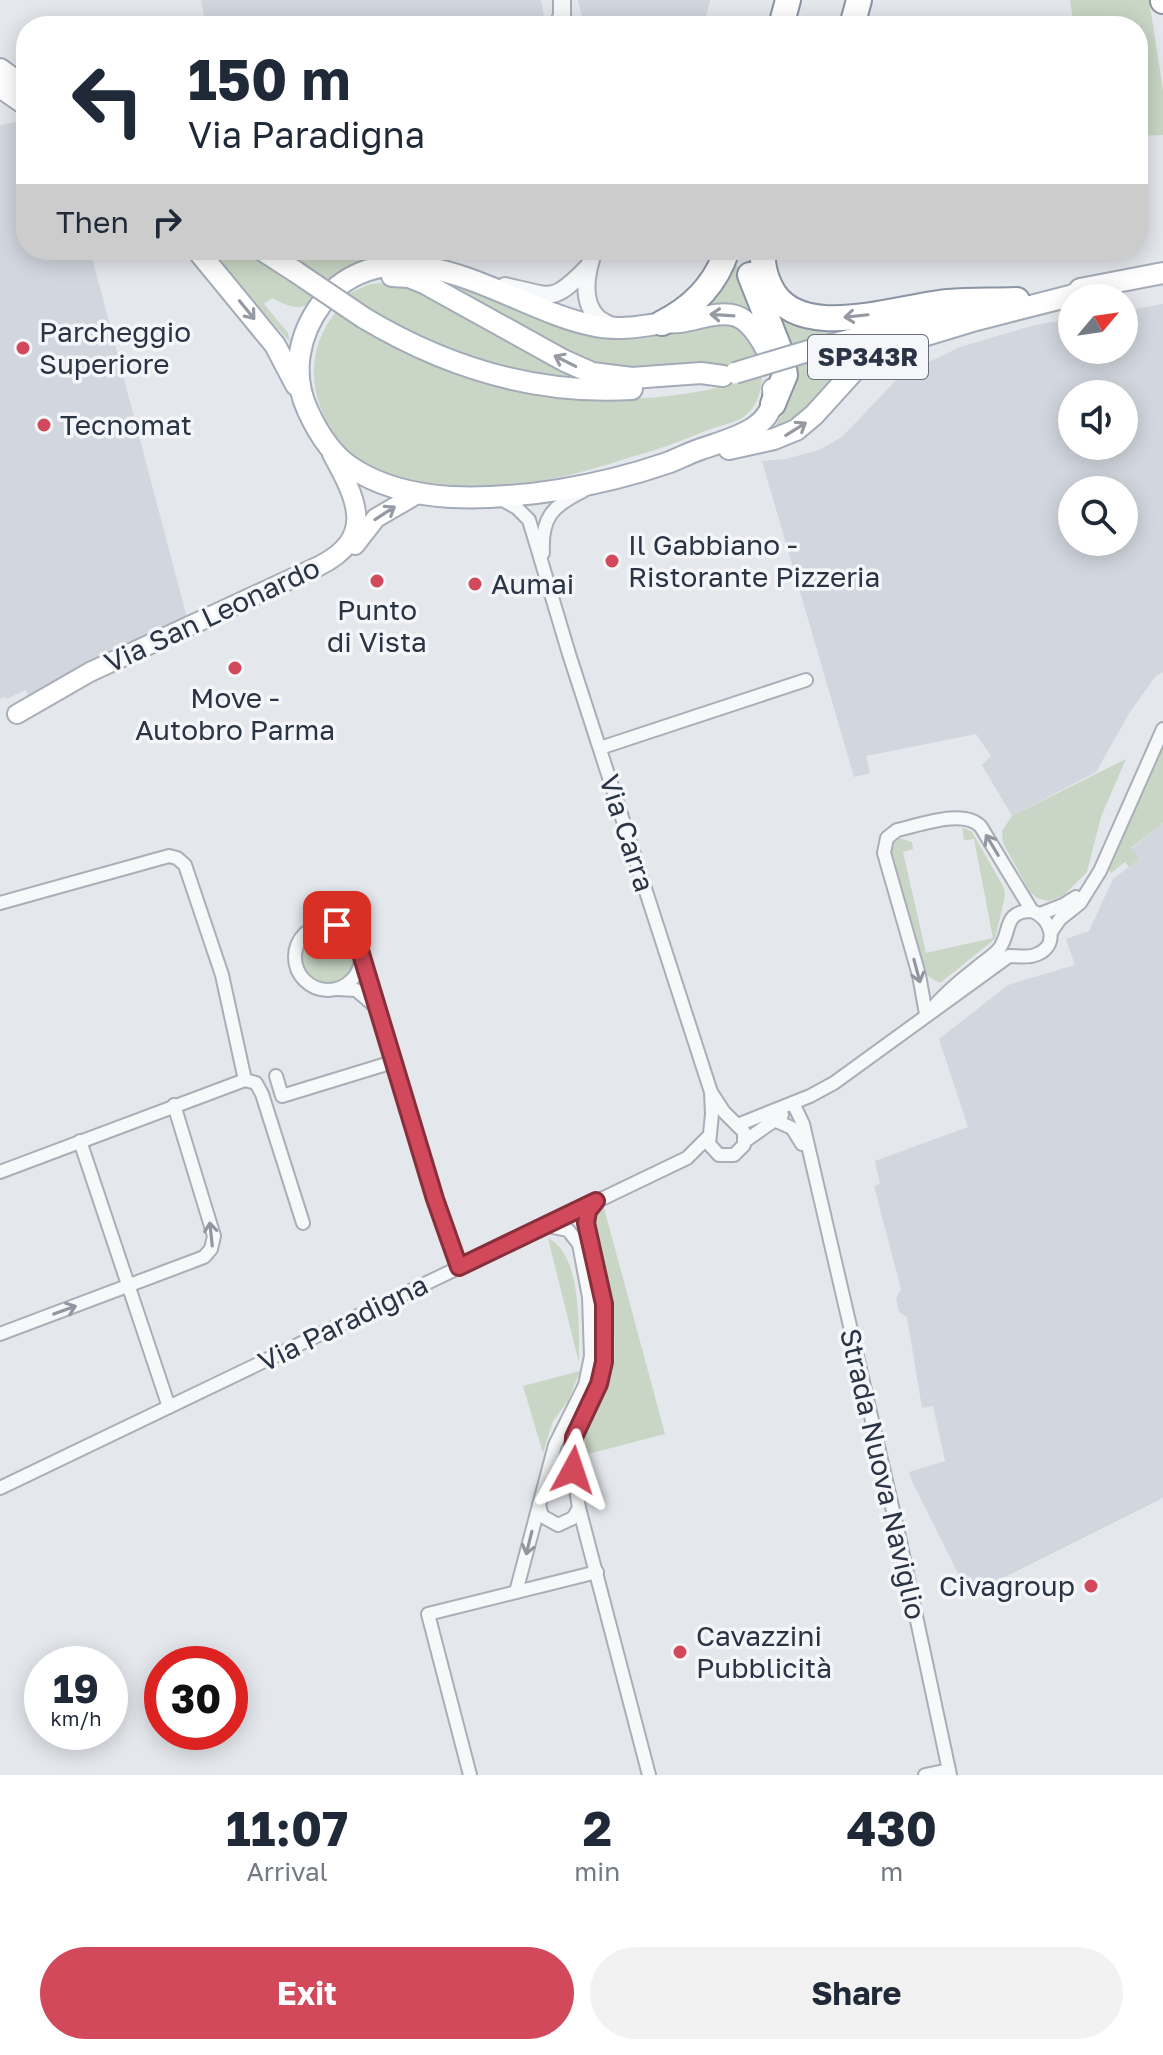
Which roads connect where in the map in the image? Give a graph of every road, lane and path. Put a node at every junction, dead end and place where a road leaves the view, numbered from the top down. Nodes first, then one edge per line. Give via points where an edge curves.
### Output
1 (205, 260) edge
2 (277, 260) edge
3 (428, 260) edge
4 (590, 260) edge
5 (723, 260) edge
6 (748, 260) edge
7 (762, 260) edge
8 (588, 267) junction
9 (452, 273) junction
10 (1163, 273) edge
11 (1107, 284) edge
12 (1058, 293) edge
13 (1058, 299) edge
14 (1017, 300) junction
15 (322, 303) dead end
16 (662, 323) junction
17 (617, 328) junction
18 (776, 360) junction
19 (729, 374) junction
20 (301, 395) junction
21 (773, 404) joint
22 (325, 440) junction
23 (667, 463) junction
24 (621, 476) junction
25 (419, 493) junction
26 (495, 496) junction
27 (544, 573) junction
28 (806, 680) dead end
29 (8, 718) edge
30 (1163, 729) edge
31 (600, 748) junction
32 (1094, 882) junction
33 (0, 903) edge
34 (1036, 912) junction
35 (1051, 932) junction
36 (1006, 933) junction
37 (359, 947) junction
38 (1023, 956) junction
39 (336, 989) junction
40 (378, 1010) junction
41 (928, 1013) junction
42 (393, 1062) junction
43 (276, 1076) dead end
44 (245, 1080) junction
45 (711, 1092) junction
46 (794, 1104) junction
47 (174, 1105) junction
48 (774, 1120) junction
49 (737, 1122) junction
50 (709, 1132) junction
51 (80, 1141) junction
52 (745, 1141) junction
53 (715, 1153) junction
54 (687, 1158) junction
55 (0, 1172) edge
56 (814, 1173) junction
57 (596, 1201) junction
58 (303, 1223) dead end
59 (541, 1227) junction
60 (459, 1267) junction
61 (130, 1285) junction
62 (0, 1334) edge
63 (169, 1407) junction
64 (0, 1488) edge
65 (539, 1505) junction
66 (579, 1508) junction
67 (597, 1572) junction
68 (516, 1592) junction
69 (950, 1772) edge
70 (470, 1775) edge
71 (649, 1775) edge
72 (925, 1775) edge

1 -> 20 main road via 275,345
2 - 19 main road, bridge via 413,345 494,376 546,386 620,390
3 - 9 main road, SP343R
4 - 8 street
5 - 16 highway via 703,294
6 - 18 highway
14 -> 7 highway via 948,302 814,318 778,302
8 - 9 street via 564,290 539,296
8 - 17 street via 592,308
9 - 17 main road, SP343R via 575,321
19 -> 9 main road, SP343R via 632,378 592,373 409,277 367,279 340,289 374,269 412,265
10 - 11 main road
12 - 14 main road
23 -> 13 main road, SP343R via 791,433 858,366 887,347
14 - 19 main road, bridge via 932,317
15 - 20 main road via 301,344
16 - 17 main road, SP343R
18 -> 16 main road, SP343R via 751,328 726,313
18 - 21 highway via 785,375
20 - 22 main road
21 - 23 main road, SP343R via 747,432
22 - 25 main road, SP343R via 350,467
22 - 29 main road, Via San Leonardo via 356,506 356,528 340,553 90,672
23 - 24 main road, SP343R
24 - 26 main road, SP343R
24 - 27 street, Via Carra via 556,506 542,536
25 - 26 main road, SP343R
29 -> 25 main road, Via San Leonardo via 327,572 376,518
26 - 27 street, Via Carra via 529,520
27 - 31 street, Via Carra
28 - 31 street
30 - 32 street
31 - 45 street, Via Carra
32 - 34 street via 1063,905
32 - 35 street
33 - 44 street via 169,856 181,861 222,975
34 - 35 street
34 - 36 street via 1024,911 1011,919
34 -> 41 street via 974,820 946,820 890,835 886,860
35 - 38 street via 1043,951
36 - 38 street via 1011,948
36 - 41 street via 1002,946
37 - 39 street via 356,973
37 - 39 street via 347,930 332,924 310,929 298,941 295,963 303,978 316,988
37 - 40 street
38 - 41 street via 1009,956
39 - 40 street via 356,990
40 - 42 street
41 - 46 street via 854,1070
42 - 43 street via 282,1096
42 - 60 street
44 - 47 street
44 - 58 street via 256,1083 262,1094
45 - 49 street, Via Carra
45 - 50 street, Via Carra
46 - 48 street
46 - 49 street
46 - 56 street, Strada Nuova Naviglio
47 - 51 street
61 -> 47 street via 204,1257 211,1249 214,1236
48 - 52 street
48 - 56 street, Strada Nuova Naviglio via 797,1133
49 - 50 street via 722,1119
49 - 52 street
50 - 53 street
50 - 54 street
51 - 55 street
51 - 61 street
52 - 53 street via 734,1155
53 - 54 street
54 - 57 street, Via Paradigna
56 - 69 street, Strada Nuova Naviglio
57 - 59 street, Via Paradigna
57 - 66 street via 586,1223 604,1304 605,1349 599,1384 574,1437
59 - 60 street, Via Paradigna
59 - 65 street via 568,1230 579,1244 592,1342 587,1379 557,1439
60 - 63 street, Via Paradigna
62 -> 61 street
61 - 63 street
63 - 64 street, Via Paradigna
65 - 66 street via 542,1516 558,1525
65 -> 68 street
66 - 67 street
67 - 68 street
67 - 71 street
68 - 70 street via 428,1614
69 - 72 street

